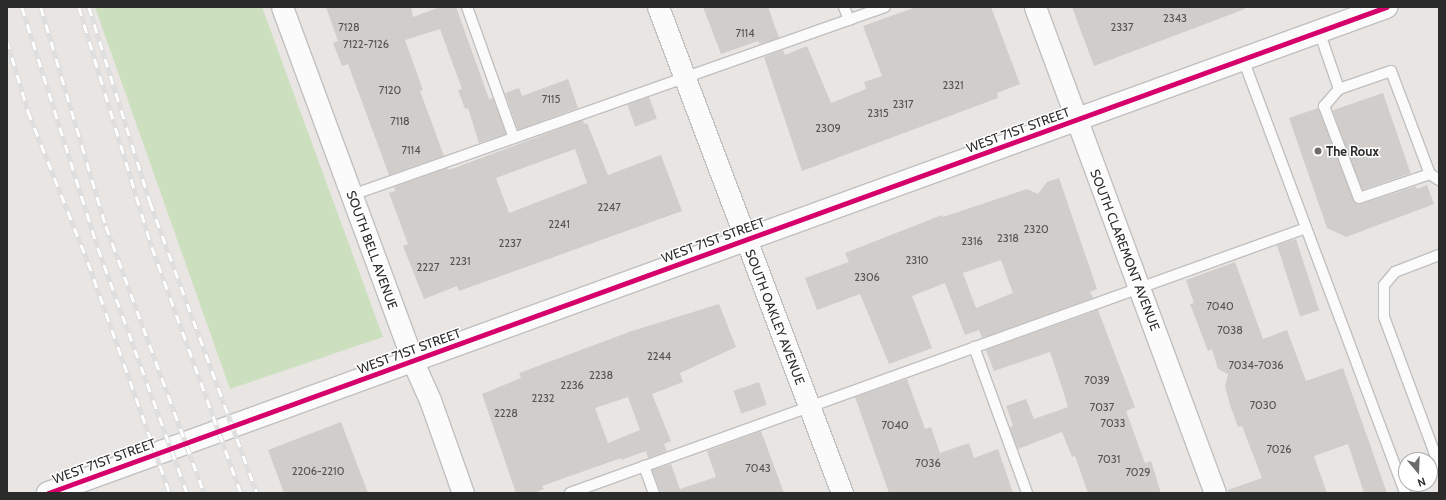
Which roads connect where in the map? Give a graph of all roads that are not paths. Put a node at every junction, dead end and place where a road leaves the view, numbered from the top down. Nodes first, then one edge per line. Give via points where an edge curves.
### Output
1 (282, 7) edge
2 (467, 7) edge
3 (658, 7) edge
4 (844, 7) edge
5 (885, 7) edge
6 (1035, 7) edge
7 (1386, 7) edge
8 (849, 20) junction
9 (1319, 31) junction
10 (1243, 59) junction
11 (685, 78) junction
12 (1339, 89) junction
13 (1077, 120) junction
14 (514, 138) junction
15 (1430, 174) junction
16 (1439, 180) edge
17 (352, 195) junction
18 (1306, 228) junction
19 (745, 240) junction
20 (1439, 255) edge
21 (1140, 288) junction
22 (974, 347) junction
23 (413, 362) junction
24 (810, 407) junction
25 (1439, 465) edge
26 (644, 466) junction
27 (54, 492) edge
28 (463, 493) edge
29 (570, 493) edge
30 (654, 493) edge
31 (842, 493) edge
32 (1027, 493) edge
33 (1215, 493) edge
34 (1405, 493) edge

1 - 17 street, SOUTH BELL AVENUE
2 - 14 lane
3 - 11 street, SOUTH OAKLEY AVENUE
4 - 8 lane
5 - 8 lane
6 - 13 street, SOUTH CLAREMONT AVENUE
7 - 9 main road, WEST 71ST STREET
8 - 11 lane
9 - 10 main road, WEST 71ST STREET
9 - 12 lane
10 - 13 main road, WEST 71ST STREET
10 - 18 lane
11 - 14 lane
11 - 19 street, SOUTH OAKLEY AVENUE
12 - 15 lane via 1391,71
12 - 15 lane via 1324,106 1359,198
13 - 19 main road, WEST 71ST STREET
13 - 21 street, SOUTH CLAREMONT AVENUE
14 - 17 lane
15 - 16 lane
17 - 23 street, SOUTH BELL AVENUE
18 - 21 lane
18 - 34 lane
19 - 23 main road, WEST 71ST STREET
19 - 24 street, SOUTH OAKLEY AVENUE via 759,270
20 - 25 lane via 1395,272 1384,285 1384,316
21 - 22 lane
21 - 33 street, SOUTH CLAREMONT AVENUE
22 - 24 lane
22 - 32 lane
23 - 27 main road, WEST 71ST STREET
23 - 28 street, SOUTH BELL AVENUE via 430,400
24 - 26 lane
24 - 31 street, SOUTH OAKLEY AVENUE
26 - 29 lane
26 - 30 lane

